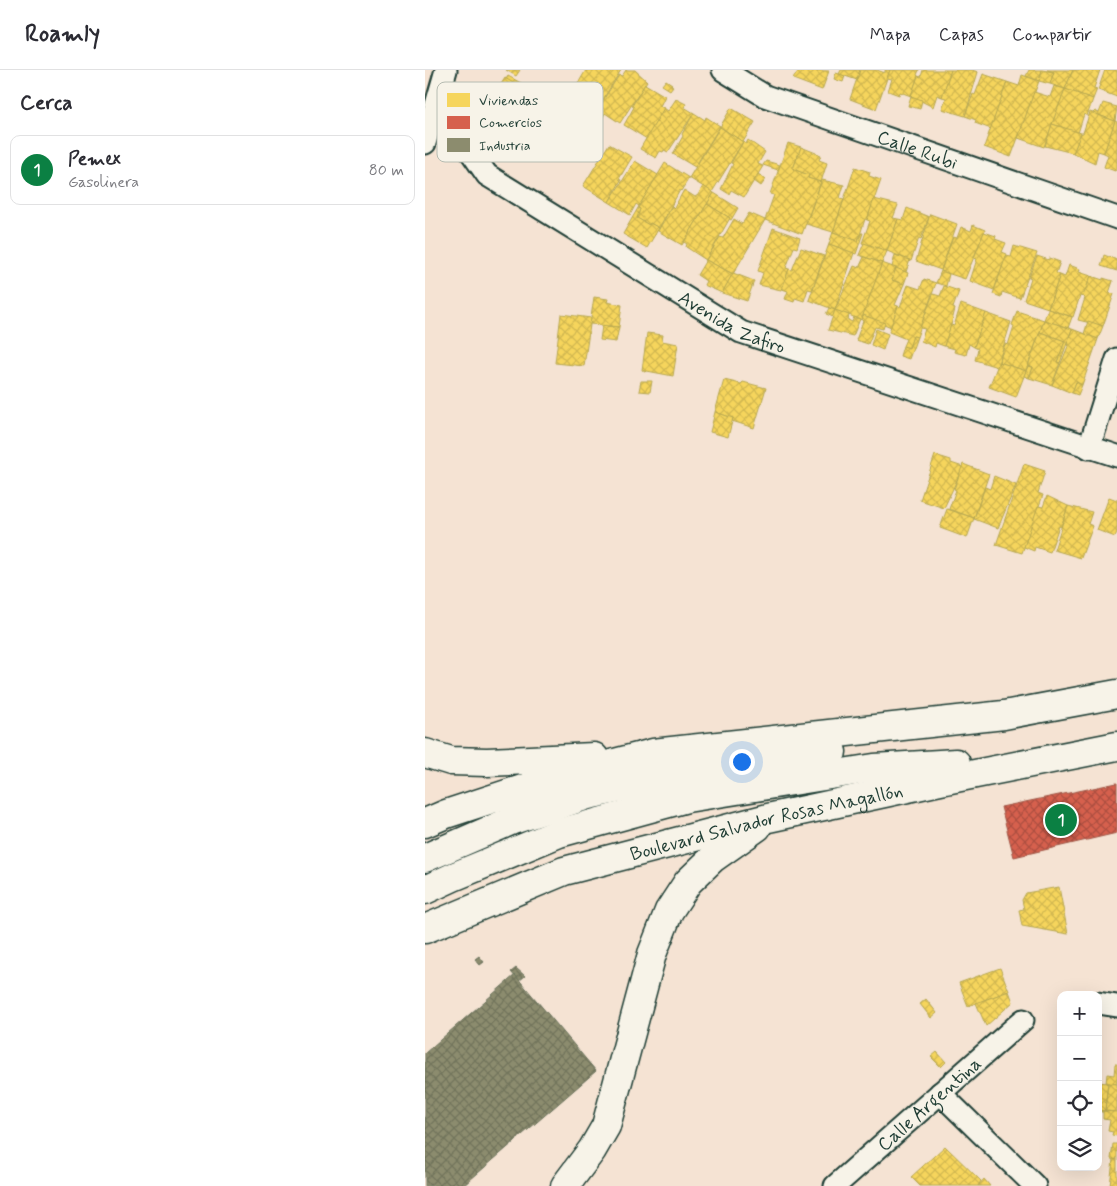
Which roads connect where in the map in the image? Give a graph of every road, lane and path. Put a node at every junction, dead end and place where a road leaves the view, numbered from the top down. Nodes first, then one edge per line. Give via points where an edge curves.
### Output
1 (723, 70) edge
2 (437, 103) edge
3 (425, 143) edge
4 (478, 162) edge
5 (1117, 218) edge
6 (1117, 359) edge
7 (1089, 448) junction
8 (1117, 456) edge
9 (1117, 694) edge
10 (1004, 715) junction
11 (1117, 746) edge
12 (425, 753) edge
13 (653, 753) junction
14 (876, 756) junction
15 (1022, 765) junction
16 (768, 818) junction
17 (425, 823) edge
18 (425, 858) edge
19 (425, 890) edge
20 (425, 929) edge
21 (1102, 1004) edge
22 (1117, 1006) edge
23 (1023, 1020) dead end
24 (939, 1092) junction
25 (565, 1186) edge
26 (835, 1186) edge
27 (1035, 1186) edge

1 - 5 street, Calle Rubi via 765,96
2 - 3 street
4 - 7 street, Avenida Zafiro via 487,175 741,332
6 - 7 street
7 - 8 street, Avenida Zafiro
9 - 10 highway
10 - 13 highway
10 - 14 highway
11 - 15 highway, Boulevard Salvador Rosas Magallón
12 - 13 highway via 451,761 487,762
13 - 17 highway via 553,779
14 - 15 highway via 948,763
14 - 18 highway via 684,774 588,794 513,820
14 - 19 highway via 687,798 559,833
15 - 16 highway, Boulevard Salvador Rosas Magallón
16 - 20 highway, Boulevard Salvador Rosas Magallón via 564,871
16 - 25 highway via 713,858 688,882 669,911 652,954 605,1126 593,1150
21 - 22 street
23 - 24 street, Calle Argentina
24 - 26 street, Calle Argentina
24 - 27 street

